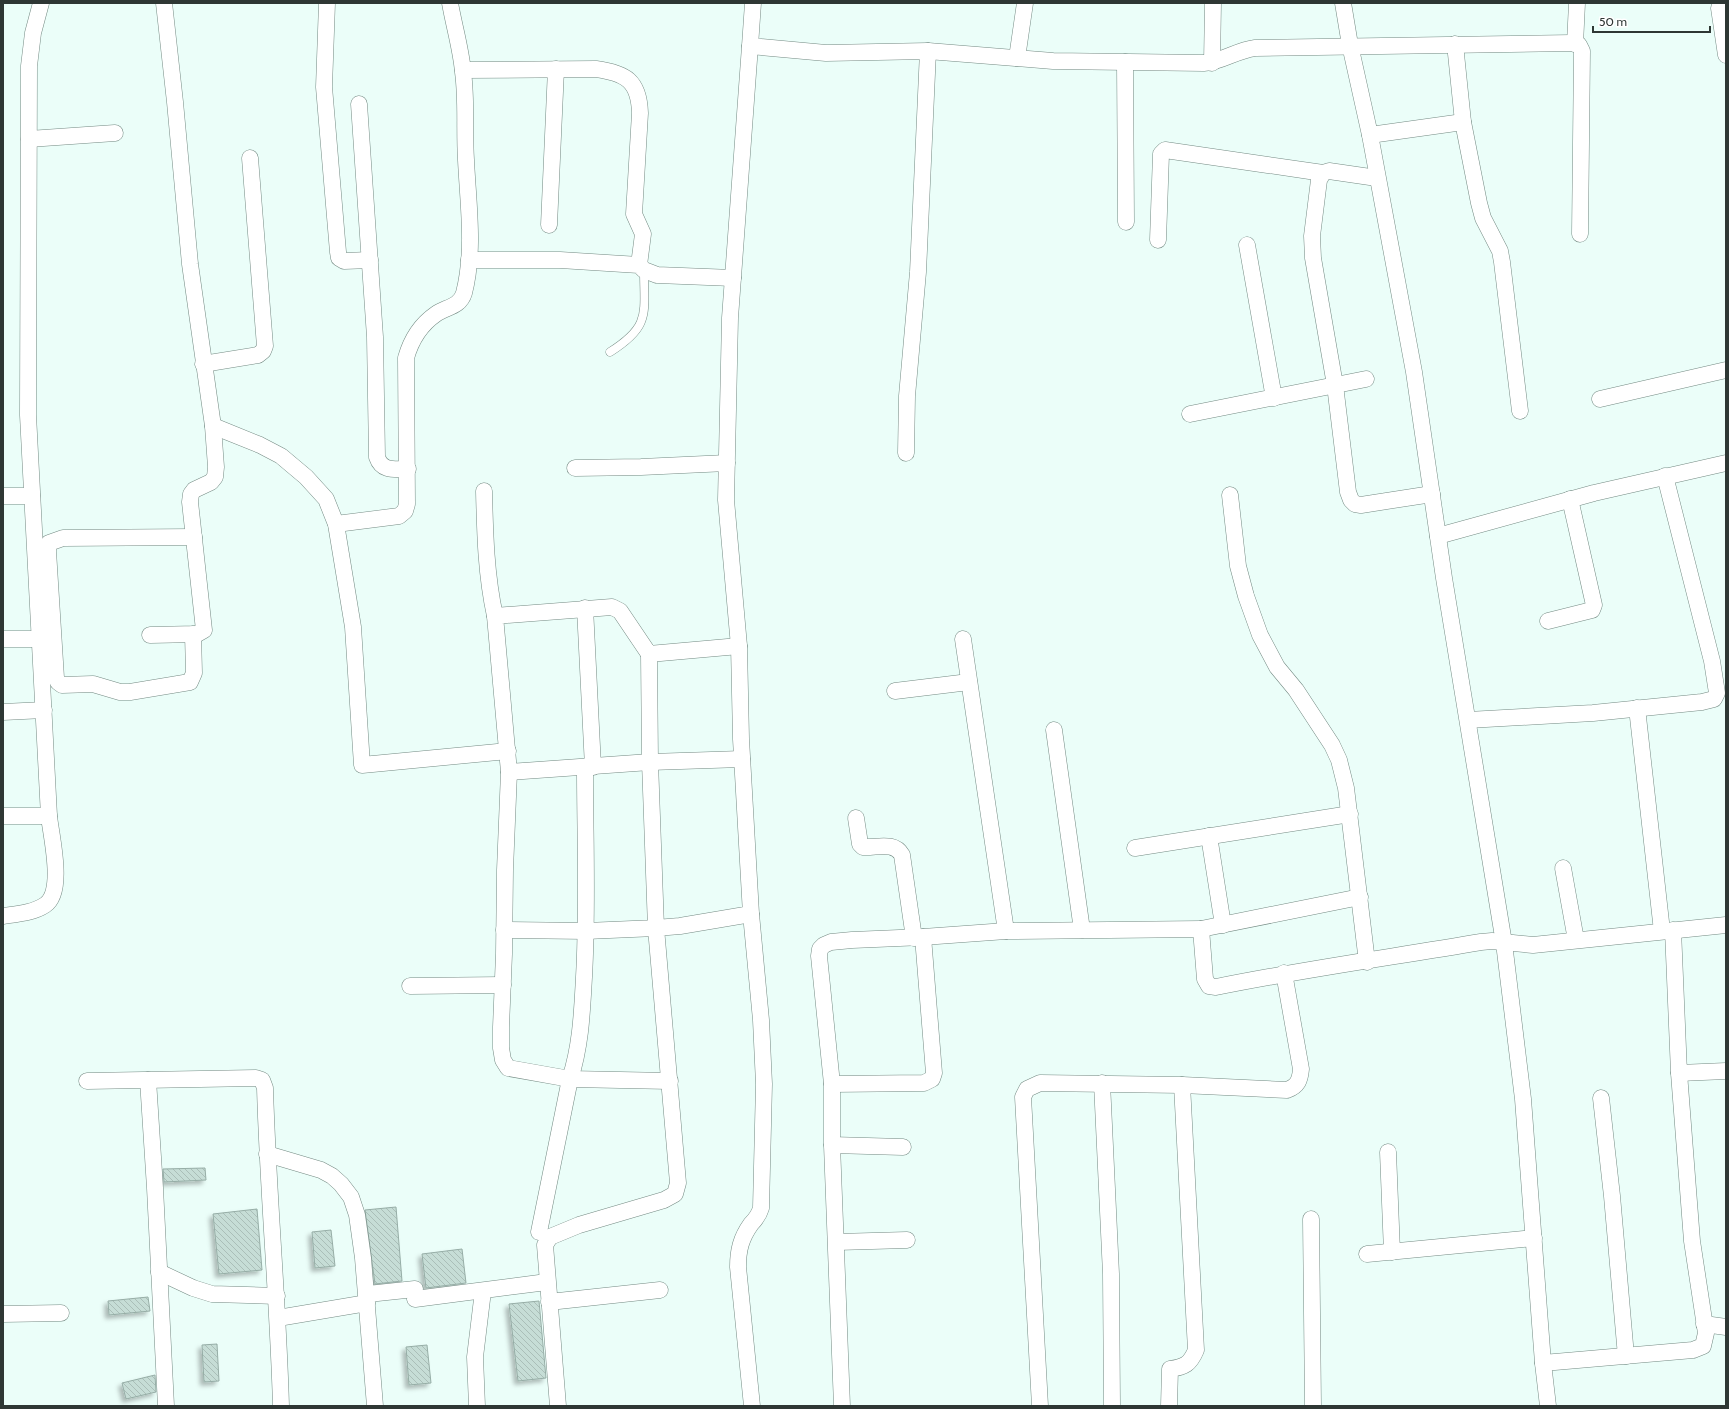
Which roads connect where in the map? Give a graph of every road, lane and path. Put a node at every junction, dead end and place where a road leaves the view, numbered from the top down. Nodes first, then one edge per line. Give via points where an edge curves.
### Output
1 (41, 3) edge
2 (164, 3) edge
3 (327, 3) edge
4 (450, 3) edge
5 (753, 3) edge
6 (1025, 3) edge
7 (1213, 3) edge
8 (1343, 3) edge
9 (1577, 3) edge
10 (1721, 6) edge
11 (1455, 44) junction
12 (1575, 44) junction
13 (1350, 45) junction
14 (750, 46) junction
15 (928, 51) junction
16 (1726, 55) edge
17 (1017, 58) junction
18 (1125, 62) junction
19 (1212, 63) junction
20 (556, 69) junction
21 (463, 70) junction
22 (359, 104) dead end
23 (1463, 122) junction
24 (115, 133) dead end
25 (1370, 135) junction
26 (29, 139) junction
27 (250, 158) dead end
28 (1323, 173) junction
29 (1377, 178) junction
30 (1126, 222) dead end
31 (549, 225) dead end
32 (1580, 234) dead end
33 (1158, 240) dead end
34 (1247, 245) dead end
35 (370, 260) junction
36 (469, 260) junction
37 (641, 267) junction
38 (733, 278) junction
39 (610, 352) dead end
40 (203, 364) junction
41 (1726, 370) edge
42 (1366, 379) dead end
43 (1335, 385) junction
44 (1274, 398) junction
45 (1600, 398) dead end
46 (1520, 411) dead end
47 (1190, 414) dead end
48 (213, 426) junction
49 (906, 453) dead end
50 (727, 463) junction
51 (1726, 463) edge
52 (575, 468) dead end
53 (408, 469) junction
54 (1665, 476) junction
55 (484, 491) dead end
56 (1432, 494) junction
57 (1230, 495) dead end
58 (3, 496) edge
59 (32, 496) junction
60 (1570, 499) junction
61 (336, 524) junction
62 (1438, 536) junction
63 (194, 537) junction
64 (44, 597) junction
65 (585, 608) junction
66 (495, 616) junction
67 (1548, 621) dead end
68 (193, 634) junction
69 (150, 635) dead end
70 (3, 639) edge
71 (40, 639) junction
72 (963, 639) dead end
73 (739, 646) junction
74 (649, 654) junction
75 (969, 682) junction
76 (895, 691) dead end
77 (1637, 708) junction
78 (44, 710) junction
79 (3, 712) edge
80 (1468, 720) junction
81 (1054, 730) dead end
82 (508, 751) junction
83 (742, 760) junction
84 (650, 762) junction
85 (589, 767) junction
86 (509, 772) junction
87 (1350, 814) junction
88 (3, 816) edge
89 (49, 816) junction
90 (856, 818) dead end
91 (1209, 836) junction
92 (1136, 848) dead end
93 (1563, 868) dead end
94 (1360, 897) junction
95 (751, 914) junction
96 (3, 916) edge
97 (1223, 925) junction
98 (1726, 925) edge
99 (656, 928) junction
100 (1201, 929) junction
101 (504, 930) junction
102 (1082, 930) junction
103 (1668, 930) junction
104 (586, 931) junction
105 (1006, 931) junction
106 (919, 937) junction
107 (1576, 940) junction
108 (1504, 943) junction
109 (1367, 962) junction
110 (1284, 974) junction
111 (503, 985) junction
112 (410, 986) dead end
113 (1726, 1071) edge
114 (1679, 1072) junction
115 (570, 1079) junction
116 (148, 1080) junction
117 (87, 1081) dead end
118 (670, 1081) junction
119 (1102, 1083) junction
120 (832, 1084) junction
121 (1182, 1085) junction
122 (1601, 1098) dead end
123 (832, 1146) junction
124 (902, 1147) dead end
125 (1388, 1152) dead end
126 (267, 1154) junction
127 (1311, 1219) dead end
128 (539, 1232) dead end
129 (1534, 1238) junction
130 (907, 1240) dead end
131 (837, 1242) junction
132 (1392, 1252) junction
133 (1366, 1254) dead end
134 (159, 1272) junction
135 (547, 1282) junction
136 (660, 1290) dead end
137 (483, 1291) junction
138 (277, 1296) junction
139 (548, 1302) junction
140 (367, 1303) junction
141 (61, 1313) dead end
142 (3, 1314) edge
143 (278, 1318) junction
144 (1704, 1324) junction
145 (1726, 1327) edge
146 (1626, 1356) junction
147 (1543, 1364) junction
148 (166, 1406) edge
149 (281, 1406) edge
150 (375, 1406) edge
151 (477, 1406) edge
152 (558, 1406) edge
153 (752, 1406) edge
154 (842, 1406) edge
155 (1040, 1406) edge
156 (1112, 1406) edge
157 (1169, 1406) edge
158 (1313, 1406) edge
159 (1548, 1406) edge

1 - 26 street via 30,53
2 - 40 street via 190,264
3 - 35 street via 324,87 339,258
4 - 21 street
5 - 14 street
6 - 17 street
7 - 19 street
8 - 13 street
9 - 12 street
10 - 16 street
11 - 12 street
11 - 13 street
11 - 23 street
12 - 32 street via 1579,45 1582,52
13 - 19 street via 1255,48 1236,52
13 - 25 street
14 - 15 street via 826,53
14 - 38 street
15 - 17 street
15 - 49 street via 918,272 907,396
17 - 18 street
18 - 19 street
18 - 30 street
20 - 21 street
20 - 31 street
20 - 37 street via 596,69 617,73 625,76 635,89 640,103 640,113 634,214 643,234
21 - 36 street via 470,228
22 - 35 street
23 - 25 street
23 - 46 street via 1483,218 1500,251
24 - 26 street
25 - 29 street
26 - 59 street via 28,415
27 - 40 street via 263,352
28 - 29 street via 1330,171
28 - 33 street via 1166,150 1161,154
28 - 43 street via 1319,180 1312,236 1313,258
29 - 56 street via 1414,372
34 - 44 street
35 - 53 street via 378,457 382,466 388,469
36 - 37 street via 560,260
36 - 53 street via 463,294 454,307 437,314 420,328 410,342 406,358
37 - 38 street via 657,275
37 - 39 lane via 644,317 628,341
38 - 50 street
40 - 48 street
41 - 45 street
42 - 43 street
43 - 44 street
43 - 56 street via 1348,492 1354,504
44 - 47 street
48 - 61 street via 281,456 306,477 326,499
48 - 63 street via 215,477 191,494
50 - 52 street
50 - 73 street via 726,500
51 - 54 street
53 - 61 street via 407,504 405,511 399,516
54 - 60 street
54 - 77 street via 1712,661 1717,693 1714,699 1702,702
55 - 66 street via 485,549
56 - 62 street
57 - 87 street via 1238,566 1250,609 1278,667 1332,745 1339,760
58 - 59 street
59 - 64 street
60 - 62 street
60 - 67 street via 1594,605 1592,610 1584,613
61 - 82 street via 353,627 362,765
62 - 80 street
63 - 64 street via 63,538 53,541 49,543
63 - 68 street via 204,627 201,633
64 - 68 street via 56,678 62,684 93,684 120,692 130,692 190,682 194,673
64 - 71 street
65 - 66 street
65 - 74 street via 612,607 620,611
65 - 85 street
66 - 82 street
68 - 69 street
70 - 71 street
71 - 78 street
72 - 75 street
73 - 74 street
73 - 83 street
74 - 84 street
75 - 76 street
75 - 105 street
77 - 80 street
77 - 103 street
78 - 79 street
78 - 89 street
80 - 108 street
81 - 102 street
82 - 86 street
83 - 84 street
83 - 95 street
84 - 85 street
84 - 99 street
85 - 86 street
85 - 104 street
86 - 101 street
87 - 91 street
87 - 94 street
88 - 89 street
89 - 96 street via 56,879 54,893 47,904 40,908
90 - 106 street via 860,844 863,847 892,846 898,849 902,856
91 - 92 street
91 - 97 street
93 - 107 street
94 - 97 street
94 - 109 street
95 - 99 street
95 - 153 street via 764,1084 761,1208 741,1242 738,1267
97 - 100 street
98 - 103 street
99 - 104 street
99 - 118 street
100 - 102 street
100 - 110 street via 1205,979 1209,986 1216,987
101 - 104 street
101 - 111 street
102 - 105 street
103 - 107 street
103 - 114 street
104 - 115 street via 580,1038
105 - 106 street
106 - 120 street via 831,942 820,949
106 - 120 street via 934,1073 932,1079 924,1083
107 - 108 street via 1533,945
108 - 109 street via 1481,942
108 - 129 street via 1523,1099
109 - 110 street
110 - 121 street via 1301,1069 1300,1080 1295,1087 1287,1090
111 - 112 street
111 - 115 street via 501,1048 503,1060 508,1068
113 - 114 street
114 - 144 street via 1692,1241
115 - 118 street
115 - 128 street
116 - 117 street
116 - 126 street via 262,1080 265,1088
116 - 134 street
118 - 135 street via 678,1183 674,1194 664,1200 579,1225 550,1237 545,1245
119 - 121 street
119 - 155 street via 1040,1083 1027,1089 1023,1097
119 - 156 street via 1111,1274
120 - 123 street
121 - 157 street via 1196,1350 1192,1360 1181,1368 1170,1369
122 - 146 street
123 - 124 street
123 - 131 street
125 - 132 street
126 - 138 street
126 - 140 street via 321,1170 341,1184 351,1197 357,1215
127 - 158 street
129 - 132 street
129 - 147 street
130 - 131 street
131 - 154 street
132 - 133 street
134 - 138 street via 212,1294
134 - 148 street
135 - 137 street
135 - 139 street
136 - 139 street
137 - 140 street via 368,1294
137 - 151 street via 475,1357
138 - 143 street
139 - 152 street
140 - 143 street
140 - 150 street
141 - 142 street
143 - 149 street
144 - 145 street
144 - 146 street via 1706,1340 1699,1348
146 - 147 street
147 - 159 street

